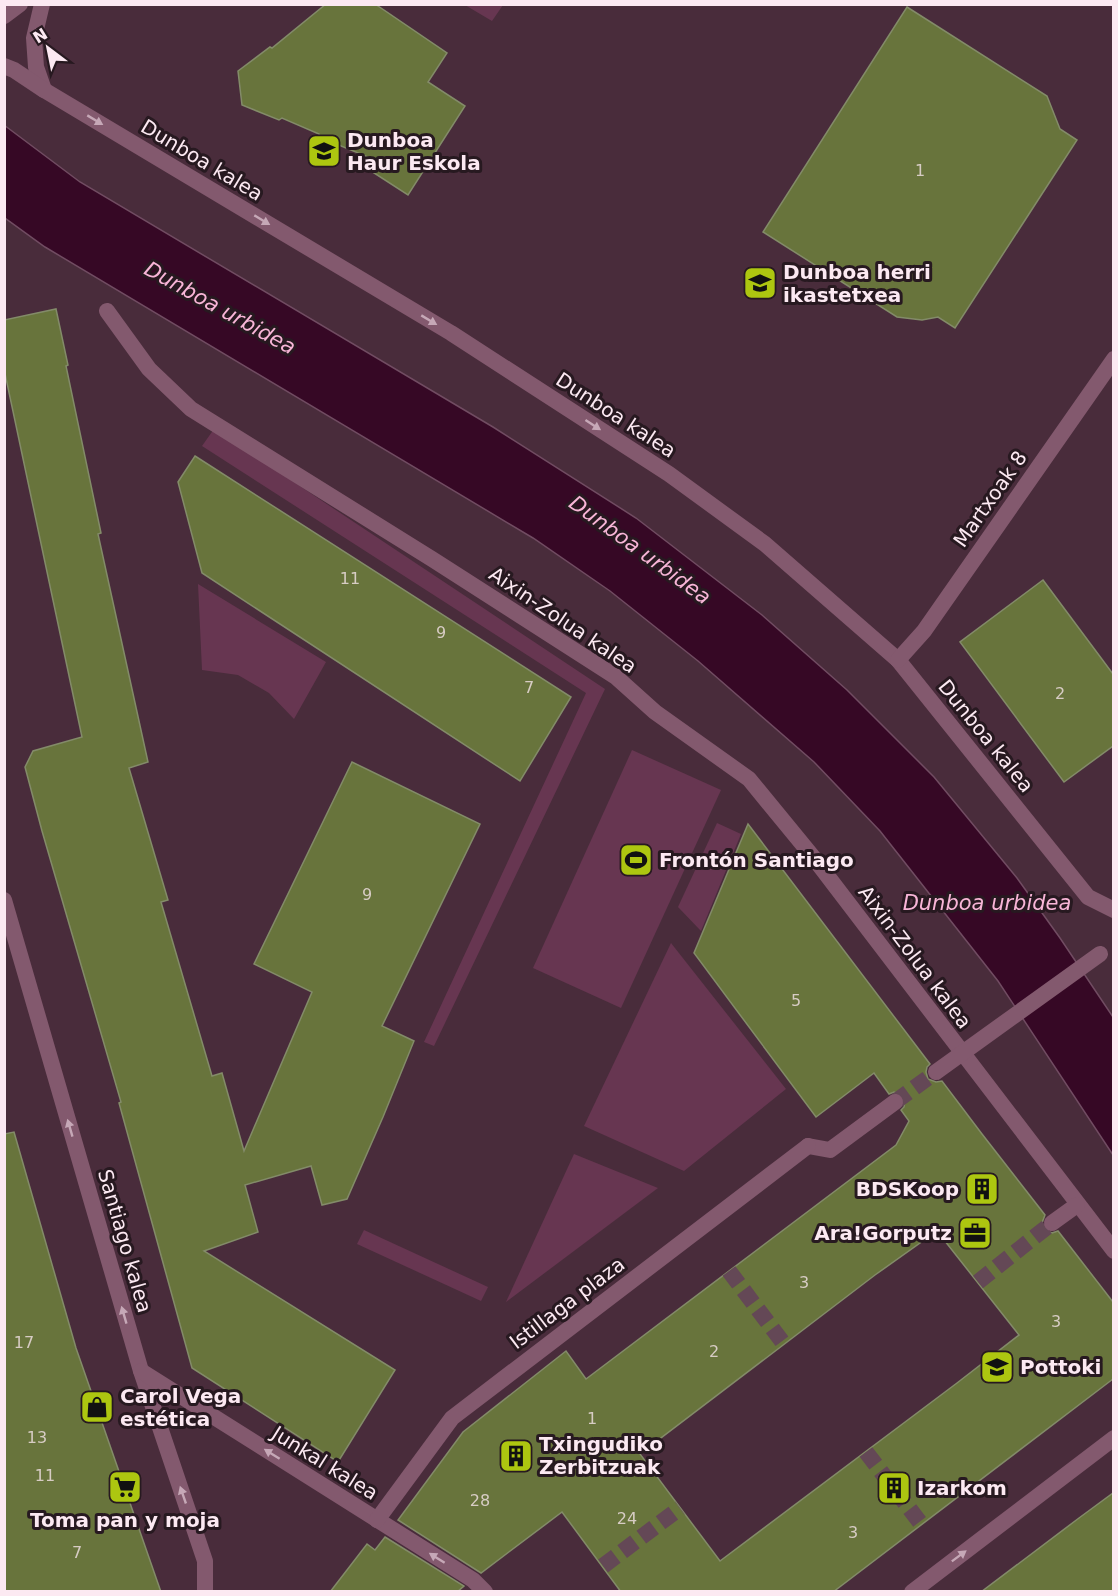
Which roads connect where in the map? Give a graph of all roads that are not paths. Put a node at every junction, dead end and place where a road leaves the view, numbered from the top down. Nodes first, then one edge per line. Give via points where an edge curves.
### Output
1 (20, 4) edge
2 (42, 4) edge
3 (4, 16) edge
4 (4, 66) edge
5 (44, 90) junction
6 (107, 311) dead end
7 (1113, 359) edge
8 (898, 660) junction
9 (4, 900) edge
10 (1113, 910) edge
11 (1100, 954) dead end
12 (962, 1054) junction
13 (936, 1072) tunnel mouth
14 (895, 1102) tunnel mouth
15 (1077, 1204) junction
16 (1052, 1223) tunnel mouth
17 (1113, 1251) edge
18 (141, 1371) junction
19 (1113, 1438) edge
20 (377, 1520) junction
21 (206, 1592) edge
22 (485, 1592) edge
23 (912, 1592) edge

1 - 3 street
2 - 5 street via 34,38 36,67
4 - 5 street, Dunboa kalea
5 -> 8 street, Dunboa kalea via 451,333 669,474 765,544
6 - 12 street, Aixin-Zolua kalea via 149,369 191,409 616,678 655,712 749,779
7 - 8 street, Martxoak 8 via 924,631
8 - 10 street, Dunboa kalea via 1088,897
18 -> 9 street, Santiago kalea
11 - 12 street, Aixin-Zolua kalea
12 - 13 street, Aixin-Zolua kalea
12 - 15 street, Aixin-Zolua kalea
14 - 20 street, Istillaga plaza via 830,1150 808,1146 452,1418
15 - 16 street
15 - 17 street, Aixin-Zolua kalea
20 -> 18 street, Junkal kalea
21 -> 18 street, Santiago kalea via 206,1561
23 -> 19 street
22 -> 20 street, Junkal kalea via 473,1580

